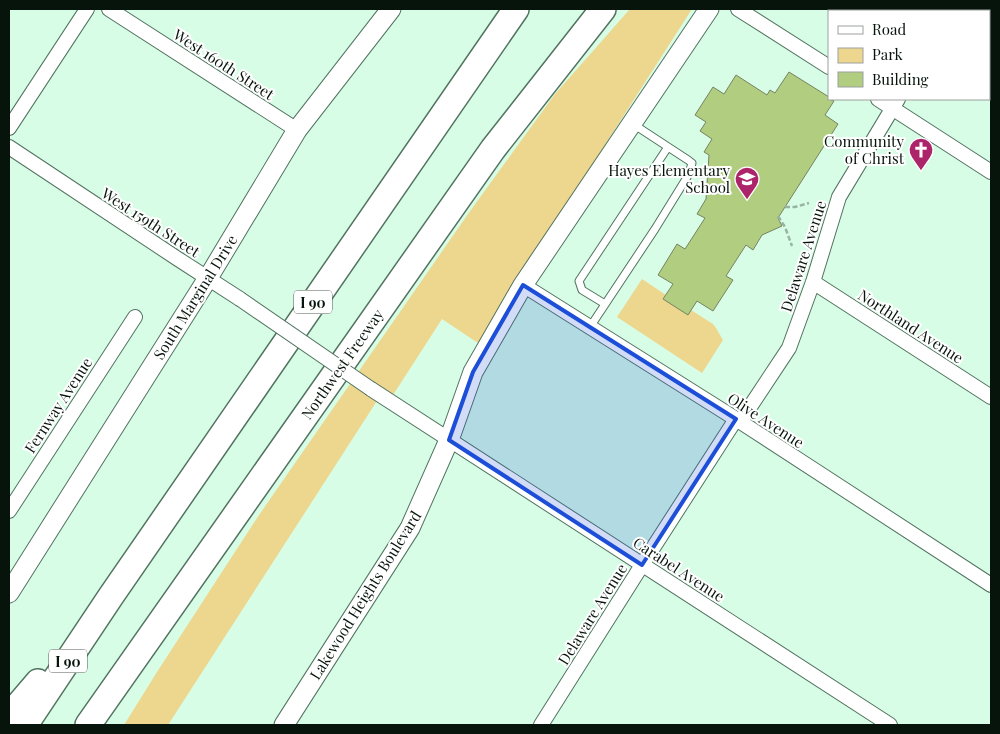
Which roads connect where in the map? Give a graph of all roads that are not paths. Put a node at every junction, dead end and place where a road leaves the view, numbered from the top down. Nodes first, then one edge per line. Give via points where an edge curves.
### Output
1 (87, 9) edge
2 (109, 9) edge
3 (390, 9) edge
4 (516, 9) edge
5 (603, 9) edge
6 (614, 9) edge
7 (709, 9) edge
8 (738, 9) edge
9 (828, 66) edge
10 (882, 100) edge
11 (895, 103) edge
12 (632, 123) junction
13 (9, 128) edge
14 (297, 130) junction
15 (668, 146) junction
16 (9, 147) edge
17 (493, 149) junction
18 (991, 172) edge
19 (208, 278) junction
20 (813, 282) junction
21 (523, 285) junction
22 (605, 304) junction
23 (135, 317) dead end
24 (590, 327) junction
25 (991, 397) edge
26 (738, 421) junction
27 (450, 440) junction
28 (9, 511) edge
29 (226, 529) junction
30 (642, 564) junction
31 (991, 585) edge
32 (9, 593) edge
33 (111, 596) junction
34 (9, 716) edge
35 (25, 725) edge
36 (88, 725) edge
37 (108, 725) edge
38 (284, 725) edge
39 (541, 725) edge
40 (890, 725) edge

1 - 13 street
2 - 14 street, West 160th Street
3 - 14 main road, South Marginal Drive
4 - 33 highway, I 90
5 - 17 highway, Northwest Freeway
6 - 17 highway
7 - 12 main road, Lakewood Heights Boulevard
8 - 9 street
10 - 11 street
11 - 18 street
11 - 20 street, Delaware Avenue via 839,197
12 - 15 lane
12 - 21 main road, Lakewood Heights Boulevard
14 - 19 main road, South Marginal Drive
15 - 22 lane via 692,163 689,174
15 - 22 lane via 579,281 582,290
16 - 19 street, West 159th Street
17 - 29 highway, Northwest Freeway
19 - 27 street, West 159th Street, bridge
19 - 32 main road, South Marginal Drive
20 - 25 street, Northland Avenue
20 - 26 street, Delaware Avenue via 789,348
21 - 24 street, Olive Avenue
21 - 27 main road, Lakewood Heights Boulevard via 473,372
22 - 24 lane
23 - 28 street, Fernway Avenue
24 - 26 street, Olive Avenue
26 - 30 street, Delaware Avenue
26 - 31 street, Olive Avenue
27 - 30 street, Carabel Avenue
27 - 38 main road, Lakewood Heights Boulevard via 410,528
29 - 36 highway, Northwest Freeway
29 - 37 highway
30 - 39 street, Delaware Avenue
30 - 40 street, Carabel Avenue
33 - 34 highway
33 - 35 highway, I 90

